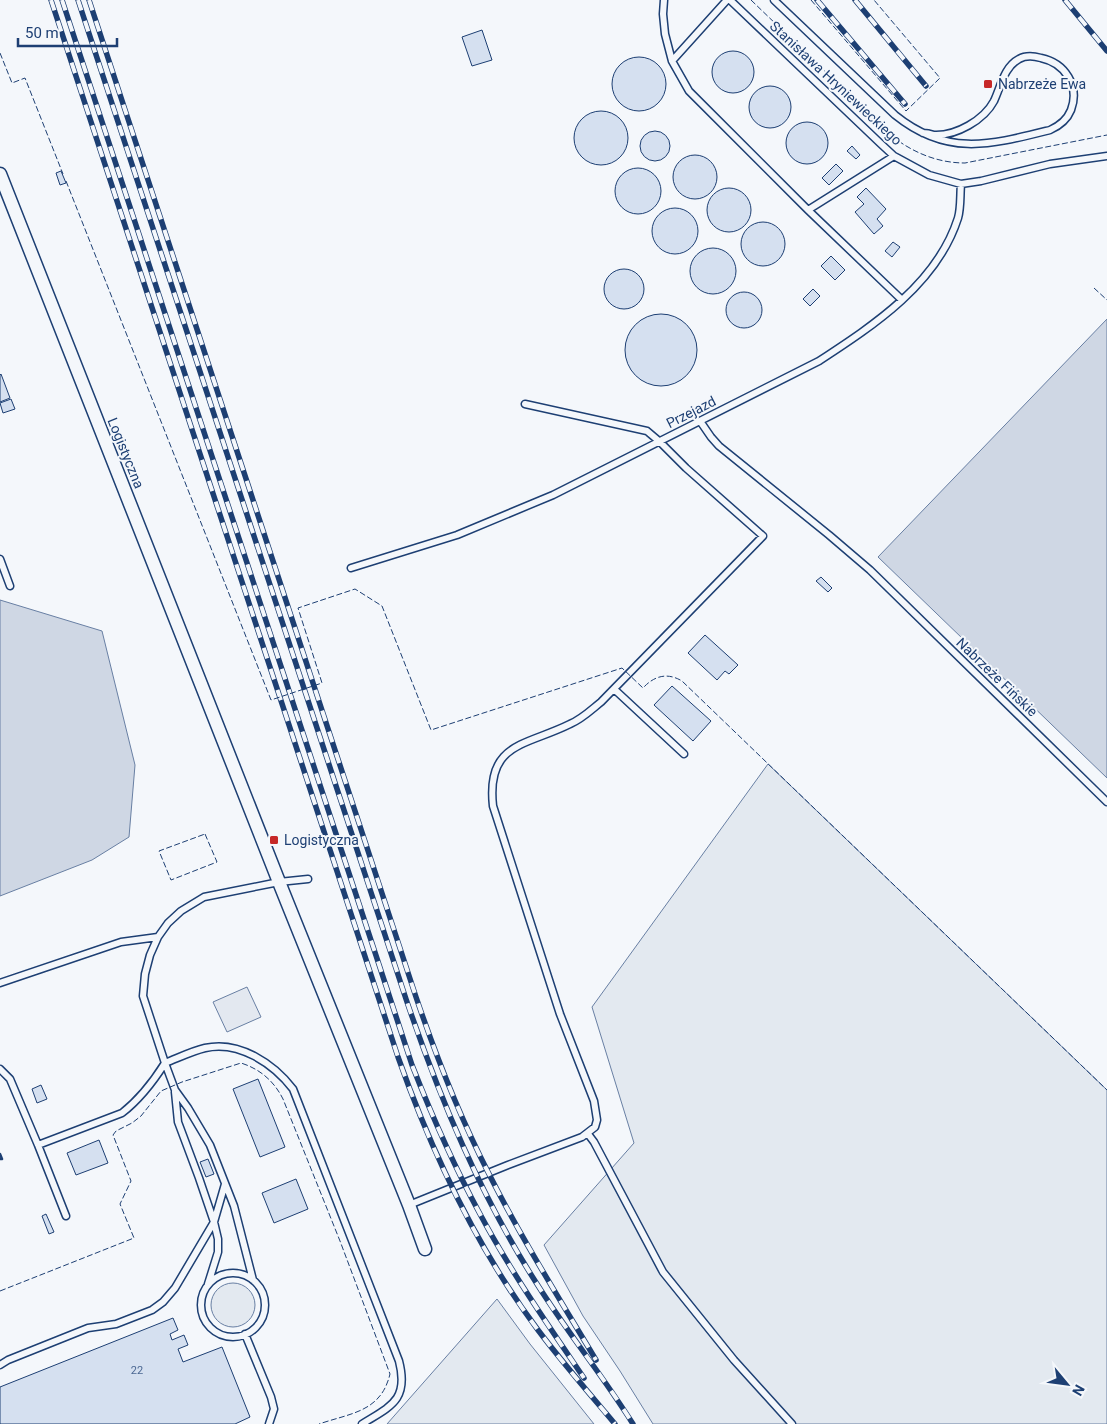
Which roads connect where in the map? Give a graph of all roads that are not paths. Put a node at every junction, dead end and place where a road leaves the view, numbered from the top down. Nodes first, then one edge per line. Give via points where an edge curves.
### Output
1 (664, 0) edge
2 (729, 0) edge
3 (774, 0) edge
4 (672, 61) junction
5 (923, 133) junction
6 (894, 156) junction
7 (1107, 156) edge
8 (0, 174) edge
9 (961, 184) junction
10 (808, 210) junction
11 (902, 300) junction
12 (525, 404) dead end
13 (700, 421) junction
14 (660, 442) junction
15 (0, 559) edge
16 (351, 568) dead end
17 (10, 586) dead end
18 (614, 689) junction
19 (684, 754) dead end
20 (1107, 802) edge
21 (308, 879) dead end
22 (279, 882) junction
23 (158, 937) junction
24 (0, 983) edge
25 (165, 1063) junction
26 (0, 1069) edge
27 (175, 1090) junction
28 (588, 1134) junction
29 (38, 1145) junction
30 (226, 1184) junction
31 (409, 1205) junction
32 (66, 1216) dead end
33 (214, 1222) junction
34 (425, 1249) dead end
35 (253, 1280) junction
36 (208, 1284) junction
37 (245, 1334) junction
38 (0, 1366) edge
39 (269, 1424) edge
40 (362, 1424) edge
41 (792, 1424) edge

1 - 4 lane via 665,34
2 - 4 lane
2 - 6 lane, Stanisława Hryniewieckiego
3 - 5 lane via 883,106
4 - 10 lane via 688,91
5 - 5 lane via 951,143 974,144 1050,130 1062,123 1070,111 1074,96 1071,80 1051,61 1022,58 1009,68 990,107 974,123 932,135
6 - 9 lane, Stanisława Hryniewieckiego via 929,175
6 - 10 lane
7 - 9 lane, Stanisława Hryniewieckiego via 1050,164
8 - 22 street, Logistyczna
9 - 11 lane, Przejazd via 959,216 949,241 929,273
10 - 11 lane
11 - 13 lane, Przejazd via 819,361
12 - 14 lane via 646,431
13 - 14 lane, Przejazd
13 - 20 lane, Nabrzeże Fińskie via 719,446 870,570
14 - 16 lane, Przejazd via 510,514 457,535
14 - 18 lane via 763,536
15 - 17 lane
18 - 19 lane
18 - 28 lane via 570,724 530,739 504,756 493,778 491,791 500,831 560,1014 594,1102 597,1120
21 - 22 lane
22 - 23 lane via 204,896 168,923
22 - 31 street, Logistyczna
23 - 24 lane via 121,942
23 - 25 lane via 150,955 142,996
25 - 27 lane
25 - 29 lane via 146,1090 122,1113
25 - 40 lane via 206,1048 237,1049 270,1066 293,1089 403,1375 396,1400
26 - 29 lane via 10,1079
27 - 30 lane via 210,1145
27 - 33 lane via 178,1122
28 - 31 lane
28 - 41 lane via 663,1272 734,1360
29 - 32 lane
30 - 33 lane
30 - 35 lane
31 - 34 street, Logistyczna
33 - 36 lane via 218,1252
33 - 38 lane via 175,1288 157,1306 116,1324 88,1328
35 - 36 lane via 235,1273 225,1274
35 - 37 lane via 264,1298 264,1309 261,1320
36 - 37 lane via 201,1303 206,1322 223,1335
37 - 39 lane via 274,1408

